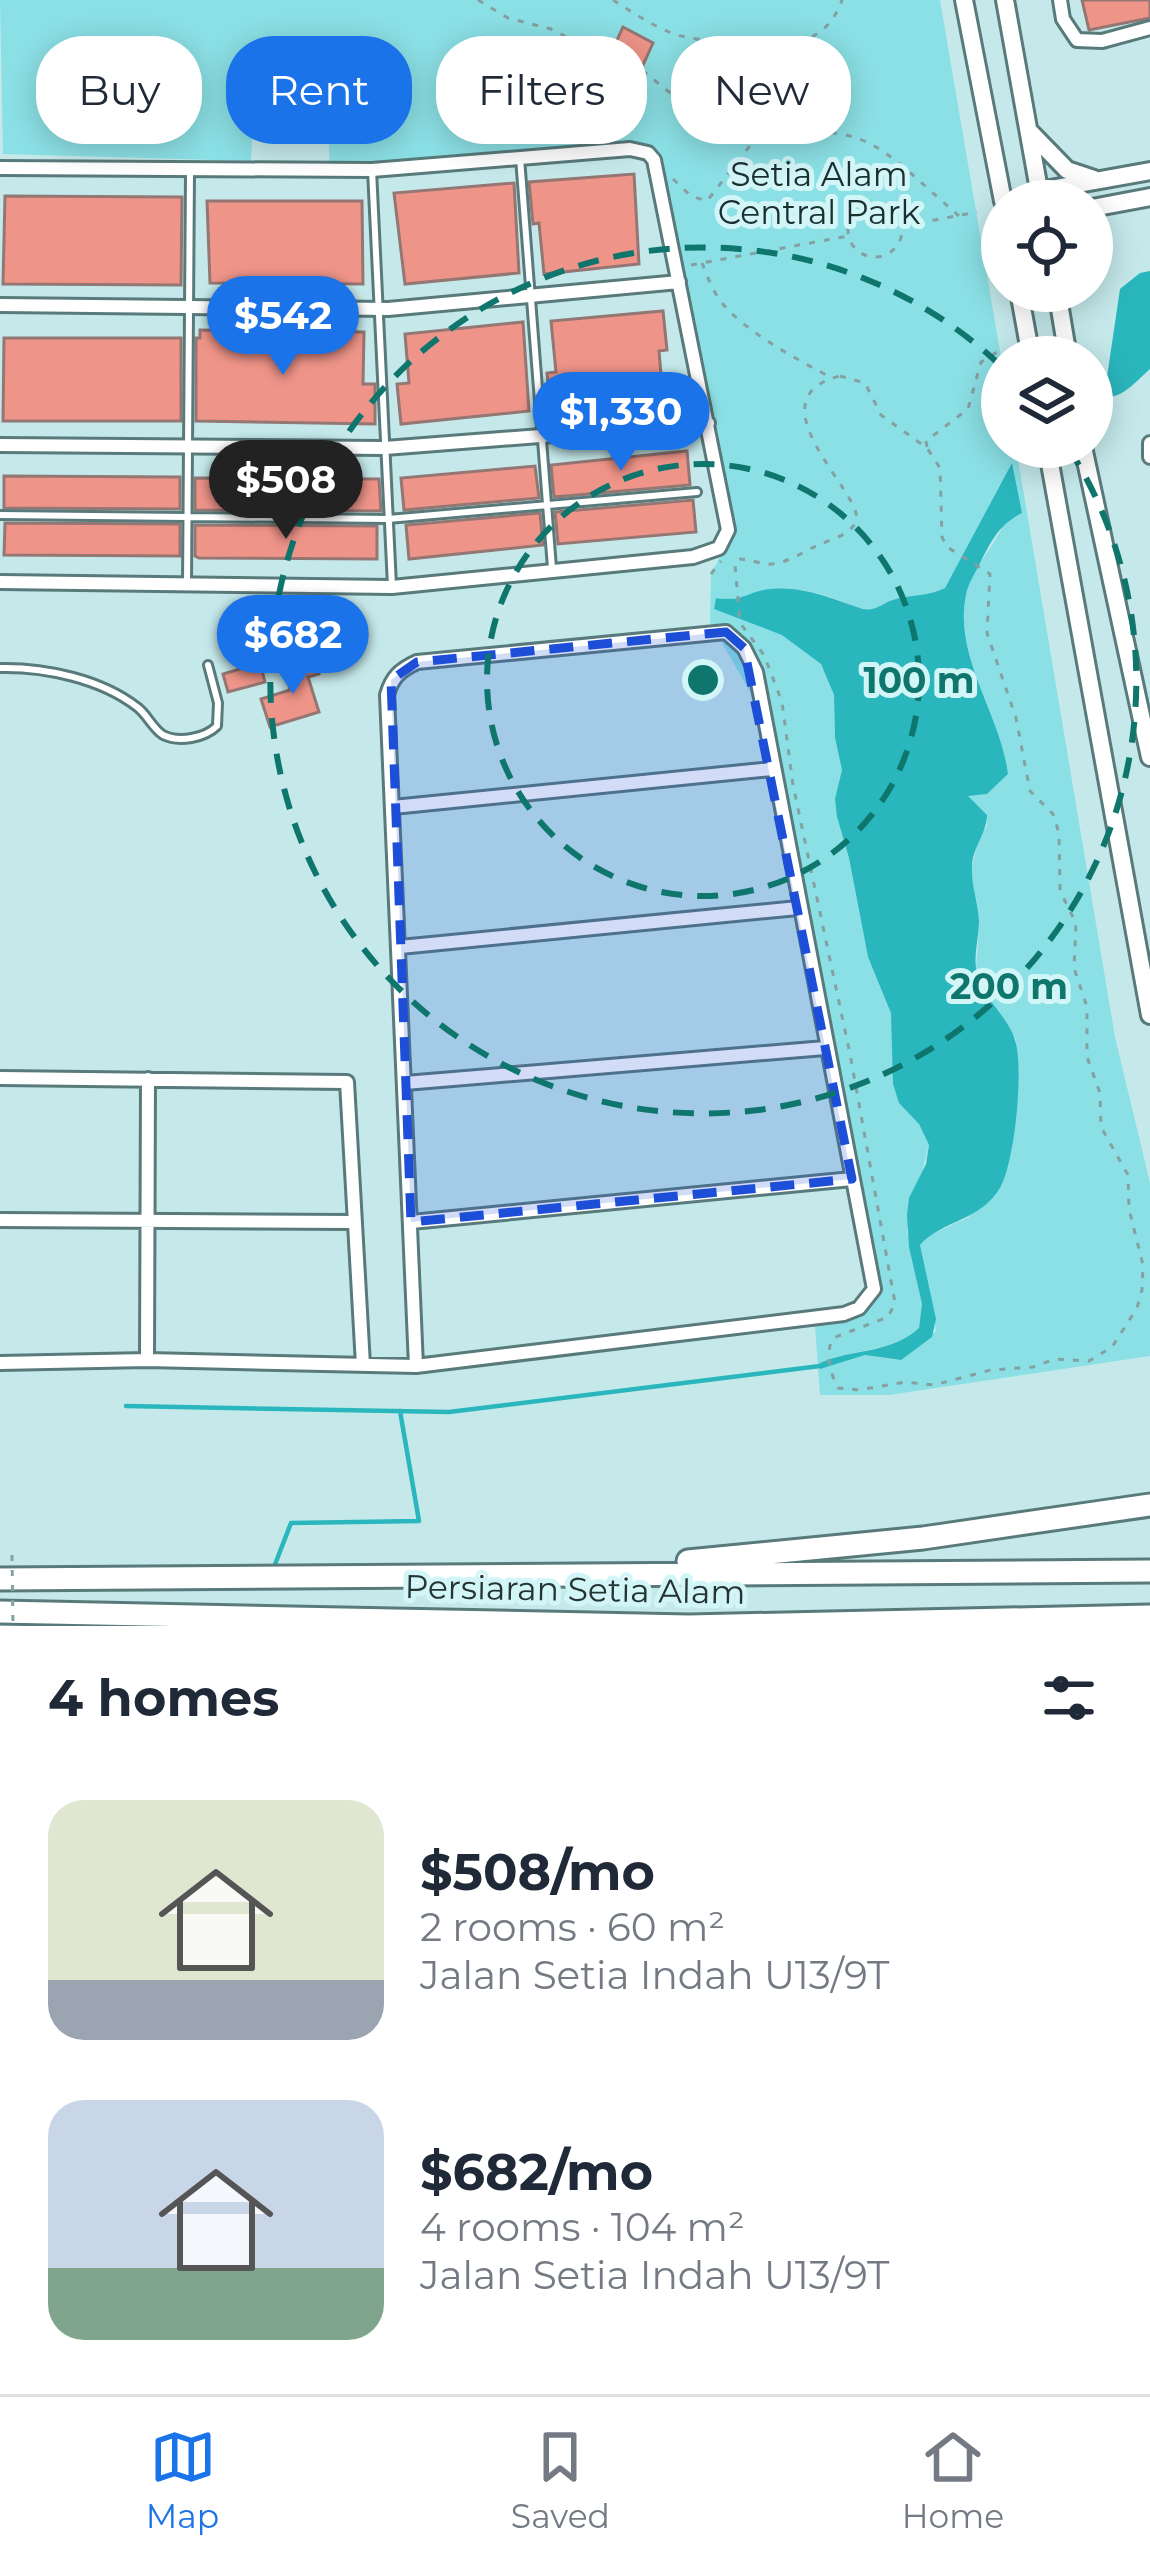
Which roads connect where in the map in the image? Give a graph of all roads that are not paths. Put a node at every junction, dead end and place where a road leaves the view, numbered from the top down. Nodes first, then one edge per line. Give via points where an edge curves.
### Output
1 (964, 0) edge
2 (1005, 0) edge
3 (1060, 0) edge
4 (1150, 28) edge
5 (1029, 131) junction
6 (520, 158) junction
7 (2, 168) edge
8 (190, 169) junction
9 (373, 170) junction
10 (1150, 171) edge
11 (999, 180) edge
12 (1033, 180) edge
13 (1096, 180) edge
14 (1104, 180) edge
15 (1150, 197) edge
16 (1113, 205) edge
17 (677, 275) junction
18 (531, 296) junction
19 (0, 305) edge
20 (189, 307) junction
21 (379, 309) junction
22 (708, 423) junction
23 (542, 436) junction
24 (1150, 443) edge
25 (0, 446) edge
26 (188, 447) junction
27 (386, 448) junction
28 (1150, 457) edge
29 (1051, 468) edge
30 (1088, 468) edge
31 (697, 492) dead end
32 (547, 505) junction
33 (0, 515) edge
34 (188, 519) junction
35 (388, 519) junction
36 (552, 572) junction
37 (0, 582) edge
38 (187, 585) junction
39 (392, 587) junction
40 (208, 665) dead end
41 (0, 668) edge
42 (1150, 757) edge
43 (772, 769) junction
44 (393, 807) junction
45 (798, 908) junction
46 (400, 947) junction
47 (1150, 1015) edge
48 (825, 1048) junction
49 (0, 1078) edge
50 (148, 1079) junction
51 (406, 1083) junction
52 (851, 1179) junction
53 (0, 1220) edge
54 (148, 1220) junction
55 (354, 1222) junction
56 (411, 1222) junction
57 (147, 1360) junction
58 (0, 1363) edge
59 (363, 1365) junction
60 (416, 1366) junction
61 (1150, 1491) edge
62 (1150, 1505) edge
63 (1120, 1508) junction
64 (1150, 1571) edge
65 (556, 1574) junction
66 (0, 1579) edge
67 (0, 1612) edge
68 (1150, 1616) edge
69 (139, 1626) edge
70 (689, 1626) edge

1 - 11 street
2 - 5 street
3 - 4 street via 1077,40
5 - 12 street
5 - 13 street via 1067,170
6 - 9 street
6 - 17 street via 648,153
6 - 18 lane
7 - 8 street
8 - 9 street
8 - 20 lane
9 - 21 lane
10 - 14 street
15 - 16 street
17 - 18 street
17 - 22 street
18 - 21 street
18 - 23 lane
19 - 20 street
20 - 21 street
20 - 26 lane
21 - 27 lane
22 - 23 street
22 - 36 street via 728,530 719,548
23 - 27 street
23 - 32 lane
24 - 28 street
25 - 26 street
26 - 27 street
26 - 34 lane
27 - 35 lane
29 - 47 street
30 - 42 street
31 - 32 lane
32 - 35 lane
32 - 36 lane
33 - 34 lane
34 - 35 lane
34 - 38 lane
35 - 39 lane
36 - 39 street
37 - 38 street
38 - 39 street
40 - 41 lane via 217,726 179,739 97,686
43 - 44 street
43 - 44 street via 755,672 726,632 417,662 391,680 387,695
43 - 45 street
44 - 46 street
45 - 46 street
45 - 48 street
46 - 51 street
48 - 51 street
48 - 52 street
49 - 50 street
50 - 54 street
50 - 55 street via 347,1082
51 - 56 street
52 - 56 street
52 - 60 street via 874,1289 859,1308
53 - 54 street
54 - 55 street
54 - 57 street
55 - 59 street
56 - 60 street
57 - 58 street
57 - 59 street
59 - 60 street
61 - 63 highway
62 - 63 highway
63 - 65 highway via 923,1538
64 - 65 highway, Persiaran Setia Alam
65 - 66 highway, Persiaran Setia Alam
67 - 69 highway via 40,1624
67 - 70 highway, Persiaran Setia Alam
68 - 70 highway, Persiaran Setia Alam

